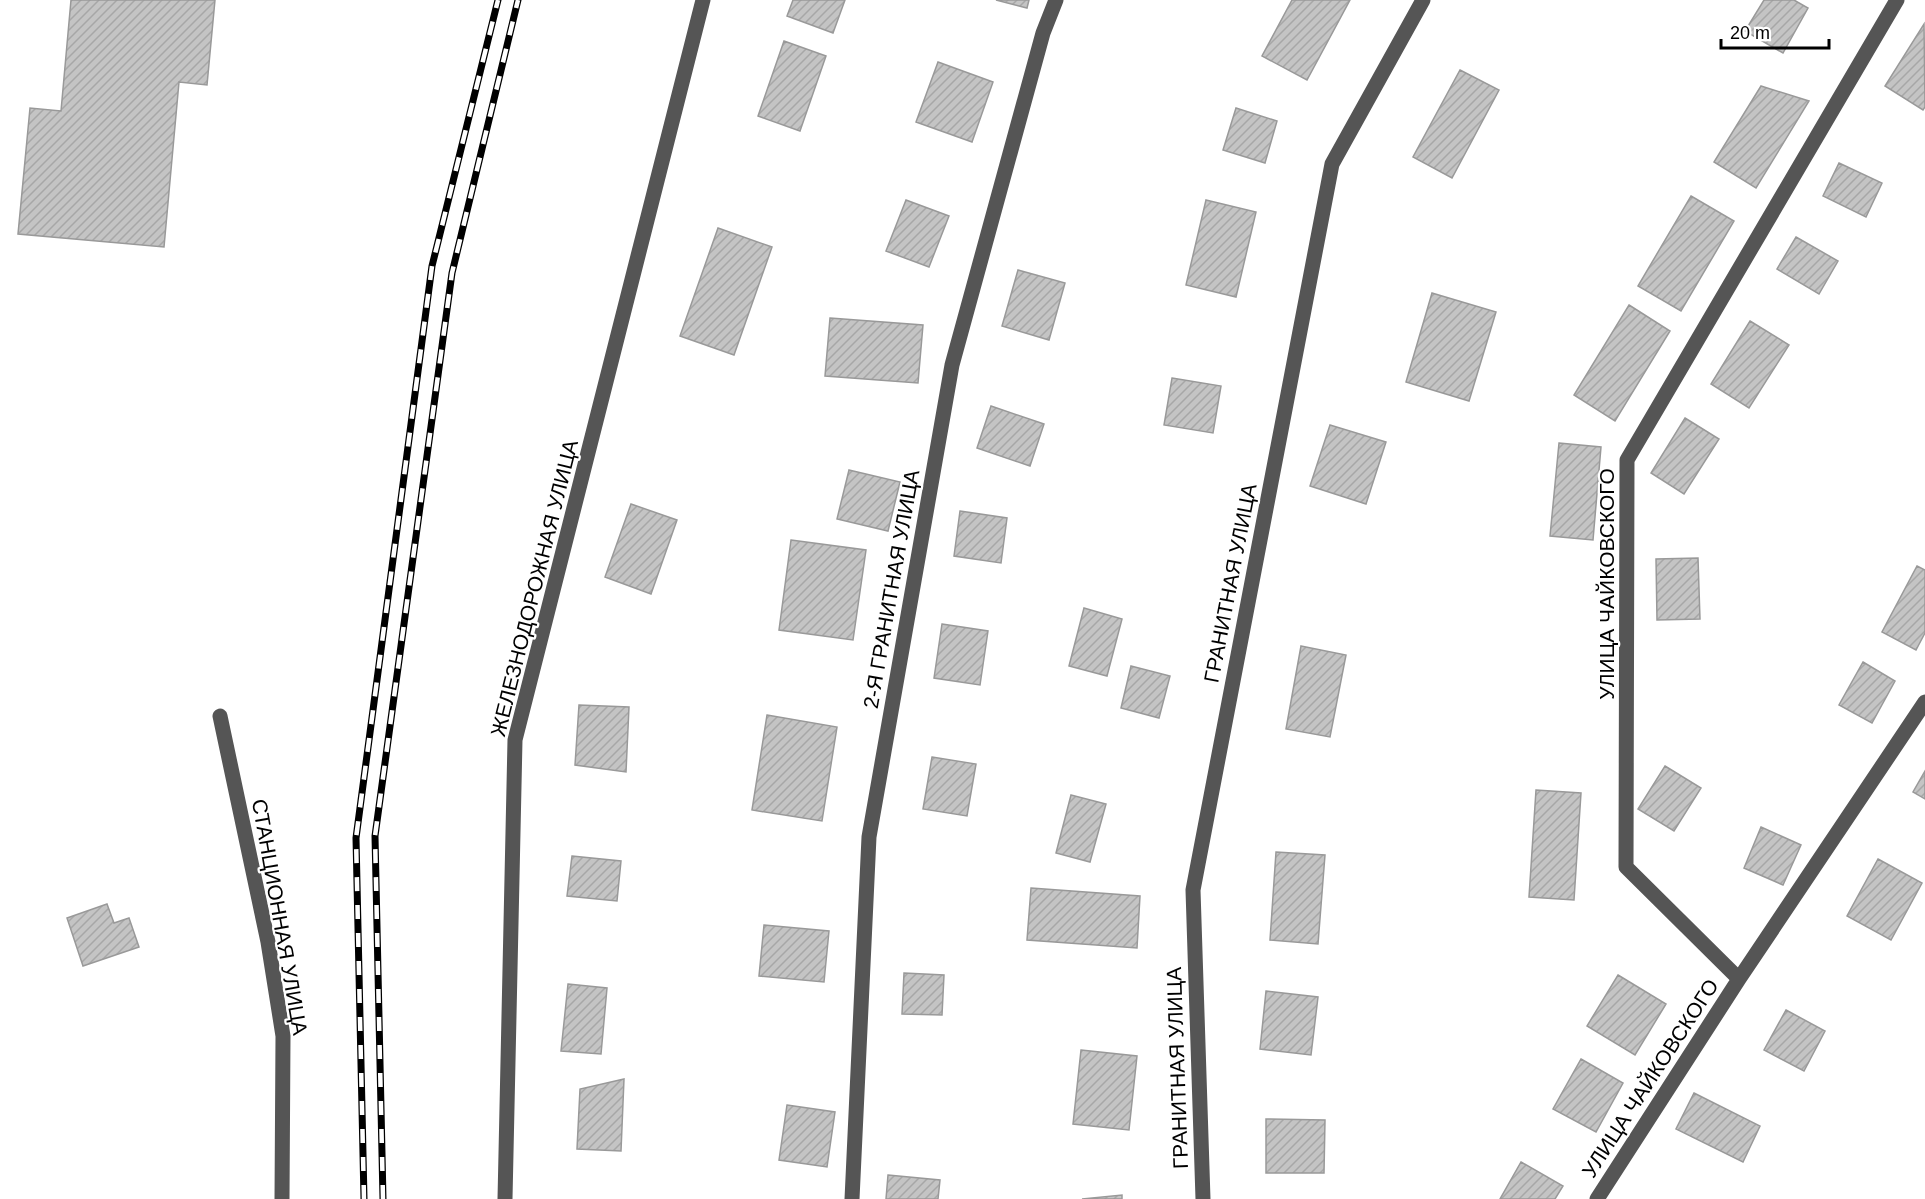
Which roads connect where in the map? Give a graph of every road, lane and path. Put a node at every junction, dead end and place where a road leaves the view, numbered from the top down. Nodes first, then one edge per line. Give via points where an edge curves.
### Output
1 (703, 0) edge
2 (1056, 0) edge
3 (1423, 0) edge
4 (1897, 0) edge
5 (1925, 702) edge
6 (220, 716) dead end
7 (1739, 979) junction
8 (282, 1199) edge
9 (505, 1199) edge
10 (852, 1199) edge
11 (1203, 1199) edge
12 (1597, 1199) edge

1 - 9 street, ЖЕЛЕЗНОДОРОЖНАЯ УЛИЦА via 515,740
2 - 10 street, 2-Я ГРАНИТНАЯ УЛИЦА via 1043,33 952,365 869,837
3 - 11 street, ГРАНИТНАЯ УЛИЦА via 1332,164 1193,890
4 - 7 street, УЛИЦА ЧАЙКОВСКОГО via 1627,460 1626,867
5 - 7 street, УЛИЦА ЧАЙКОВСКОГО
6 - 8 street, СТАНЦИОННАЯ УЛИЦА via 268,942 283,1036
7 - 12 street, УЛИЦА ЧАЙКОВСКОГО

